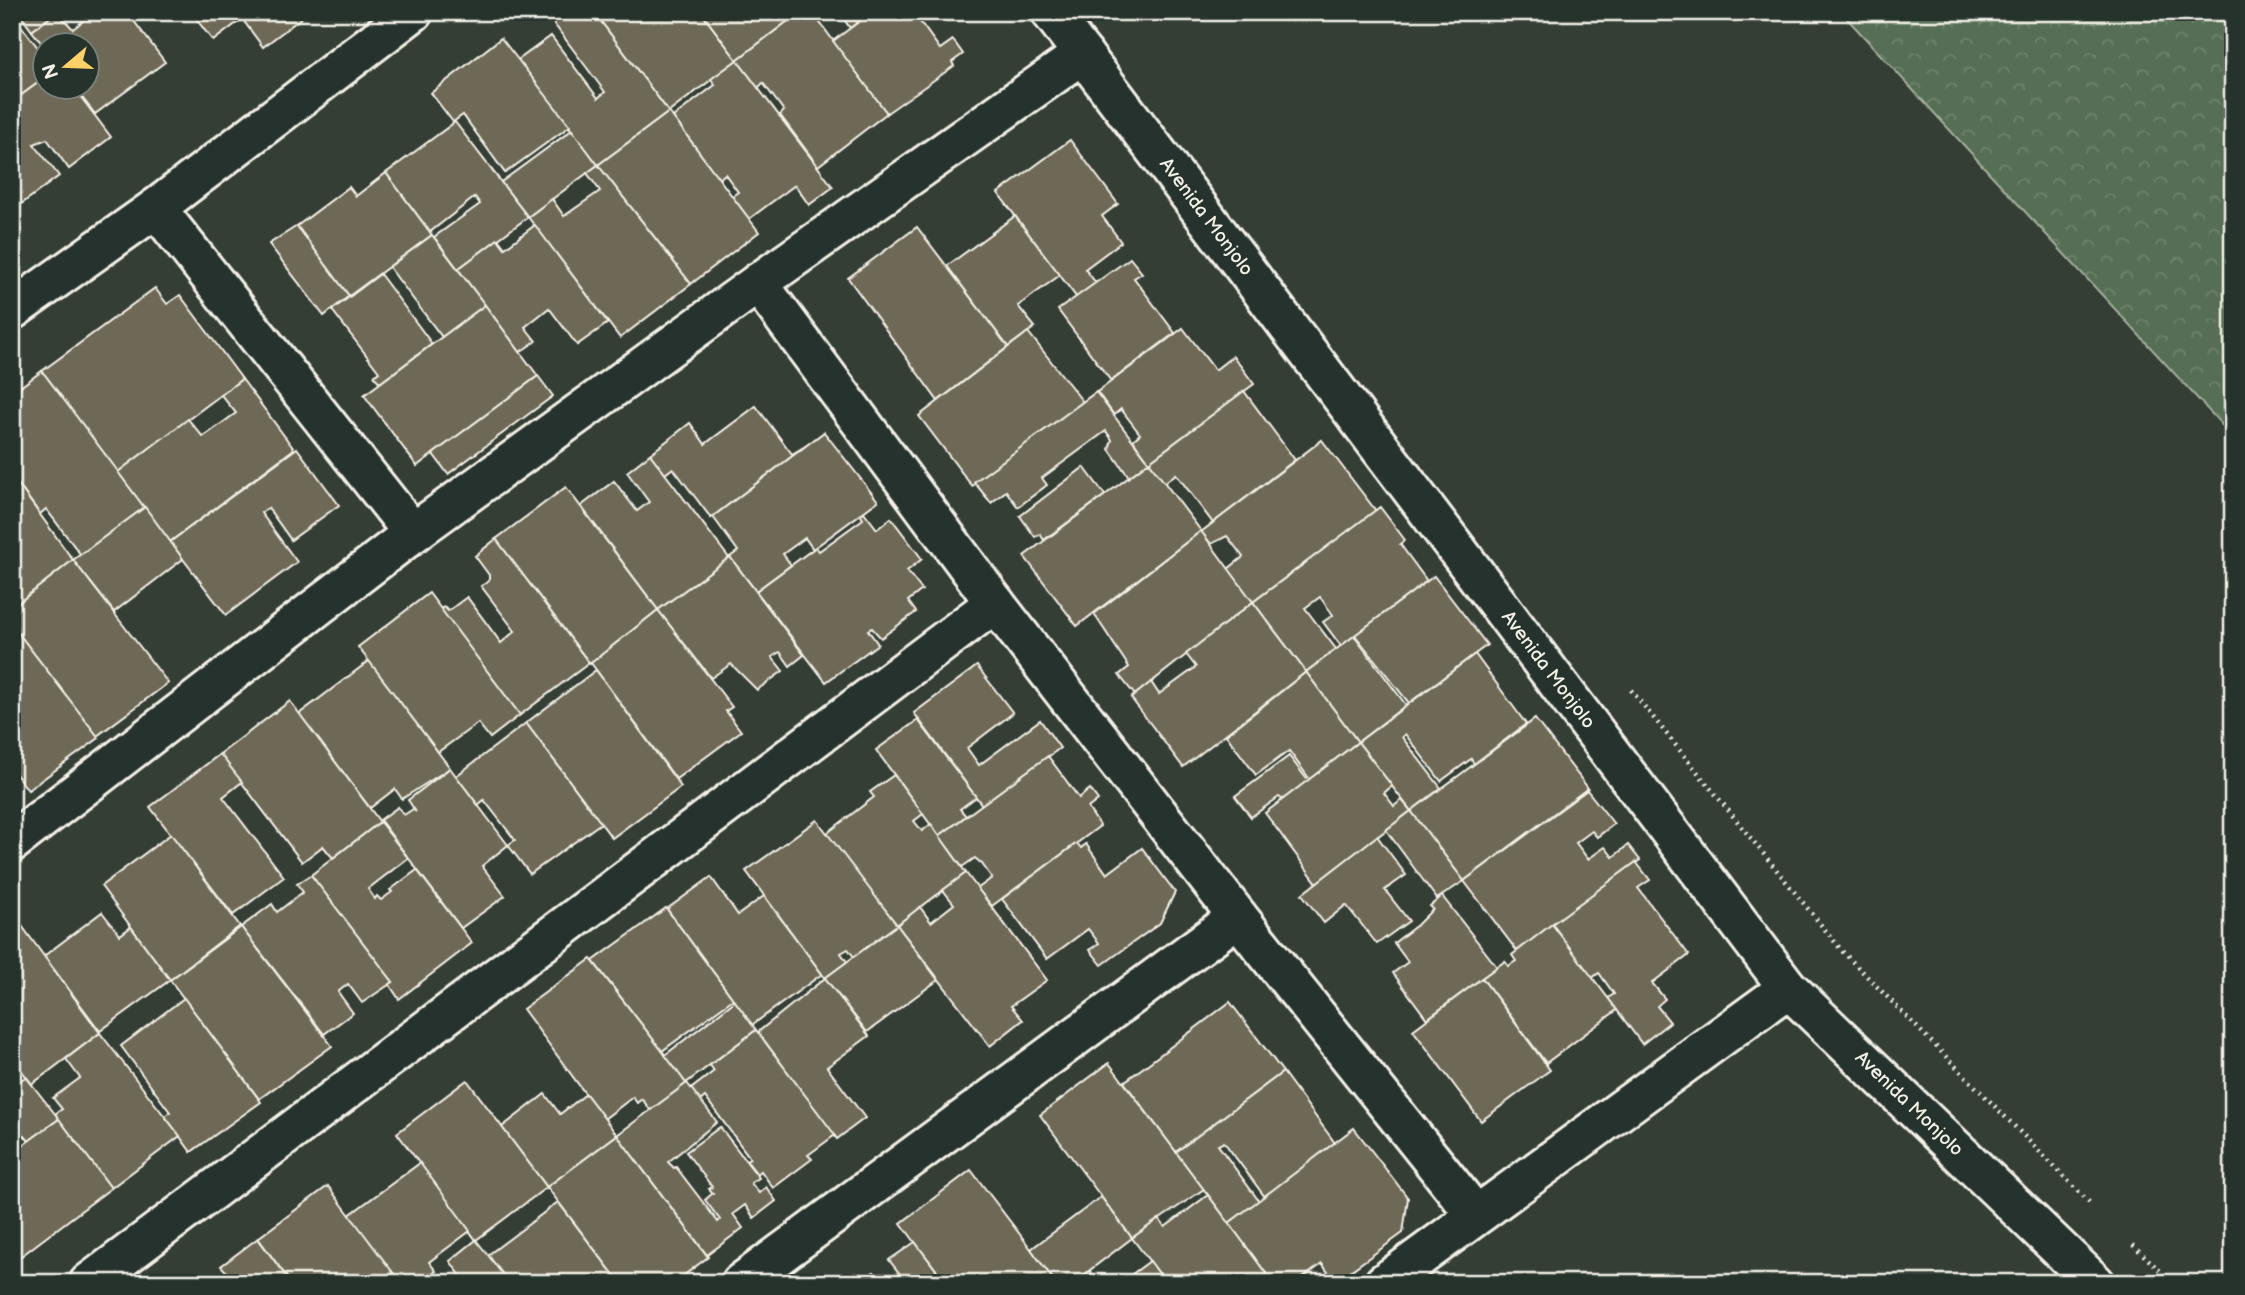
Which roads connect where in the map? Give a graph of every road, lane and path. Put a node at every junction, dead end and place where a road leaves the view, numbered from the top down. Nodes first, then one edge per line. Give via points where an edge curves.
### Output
1 (413, 12) edge
2 (1051, 12) edge
3 (1083, 54) junction
4 (156, 208) junction
5 (758, 283) junction
6 (12, 310) edge
7 (413, 533) junction
8 (995, 603) junction
9 (1625, 682) dead end
10 (12, 842) edge
11 (1238, 917) junction
12 (1788, 988) junction
13 (2096, 1209) dead end
14 (1475, 1214) junction
15 (2125, 1238) dead end
16 (89, 1283) edge
17 (741, 1283) edge
18 (1384, 1283) edge
19 (2095, 1283) edge
20 (2173, 1283) edge

1 - 4 street
2 - 3 street, Avenida Monjolo
3 - 5 street
3 - 12 street, Avenida Monjolo
4 - 6 street
4 - 7 street
5 - 7 street
5 - 8 street
7 - 10 street
8 - 11 street
8 - 16 street
9 - 13 path via 1843,952
11 - 14 street
11 - 17 street
12 - 14 street
12 - 19 street, Avenida Monjolo
14 - 18 street
15 - 20 path

